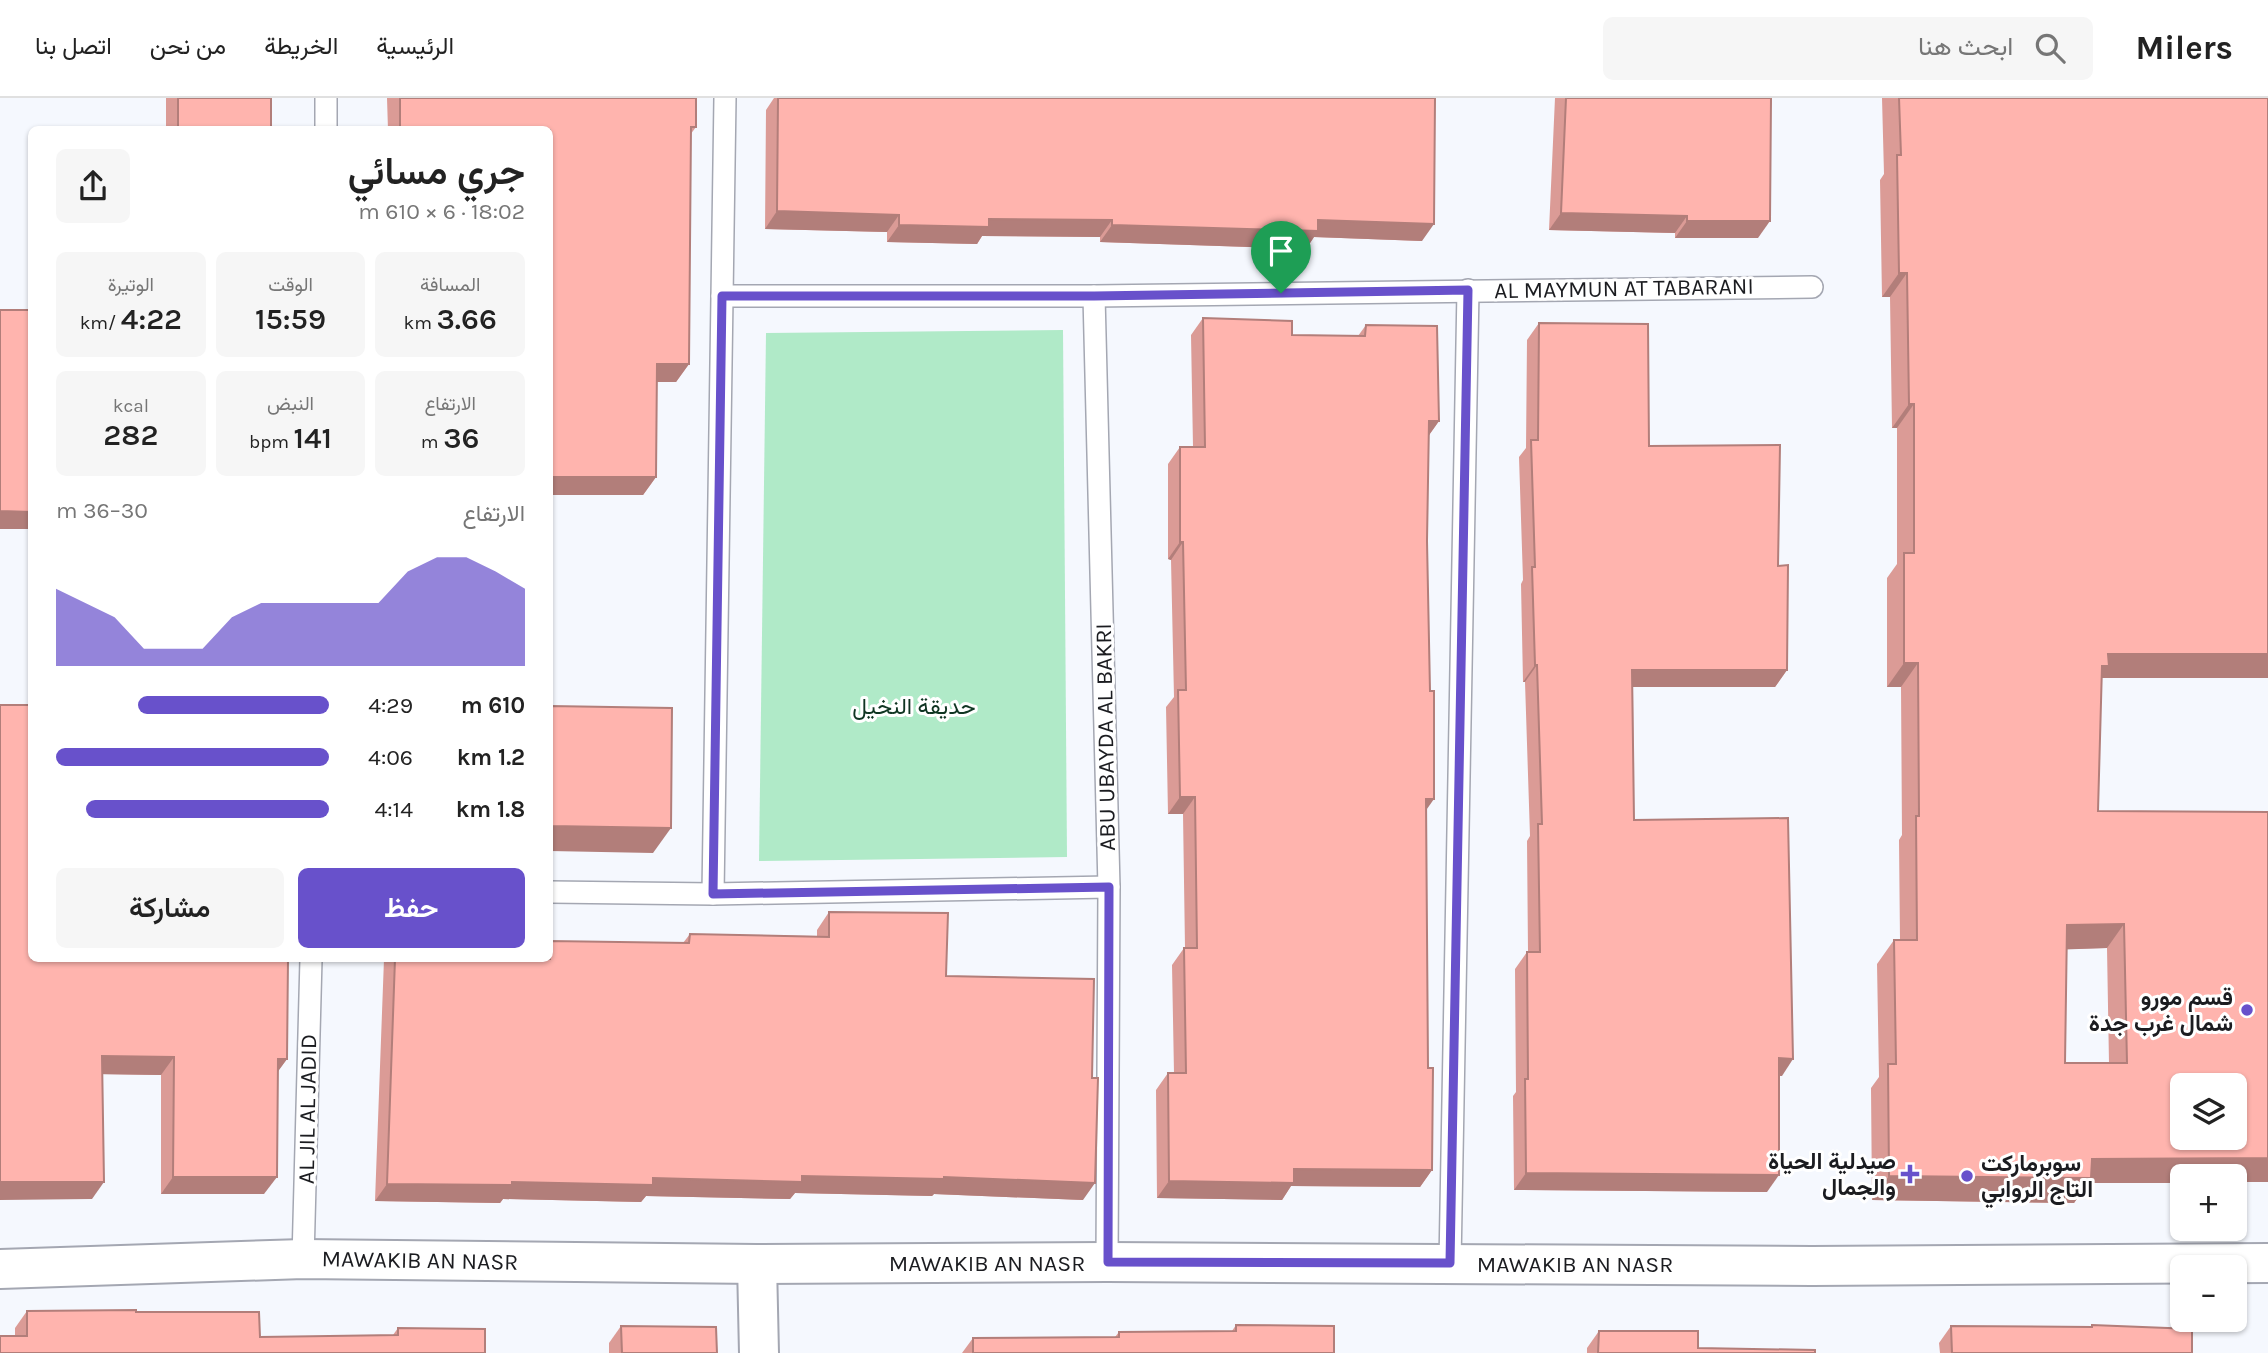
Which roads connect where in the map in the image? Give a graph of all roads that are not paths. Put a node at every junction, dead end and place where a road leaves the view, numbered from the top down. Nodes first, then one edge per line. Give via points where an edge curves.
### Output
1 (326, 98) edge
2 (725, 98) edge
3 (326, 126) edge
4 (1812, 287) dead end
5 (1468, 290) junction
6 (722, 296) junction
7 (1094, 296) junction
8 (1109, 887) junction
9 (553, 892) edge
10 (713, 894) junction
11 (311, 962) edge
12 (303, 1259) junction
13 (1108, 1262) junction
14 (1450, 1263) junction
15 (2268, 1263) edge
16 (757, 1264) junction
17 (0, 1269) edge
18 (758, 1353) edge

1 - 3 lane
2 - 6 lane
4 - 5 lane, AL MAYMUN AT TABARANI
5 - 7 lane, AL MAYMUN AT TABARANI
5 - 14 lane
6 - 7 lane, AL MAYMUN AT TABARANI
6 - 10 lane
7 - 8 lane, ABU UBAYDA AL BAKRI
8 - 10 lane
8 - 13 lane, ABU UBAYDA AL BAKRI
9 - 10 lane
11 - 12 lane, AL JIL AL JADID
12 - 16 street, MAWAKIB AN NASR
12 - 17 street, MAWAKIB AN NASR
13 - 14 street, MAWAKIB AN NASR
13 - 16 street, MAWAKIB AN NASR
14 - 15 street, MAWAKIB AN NASR
16 - 18 street

